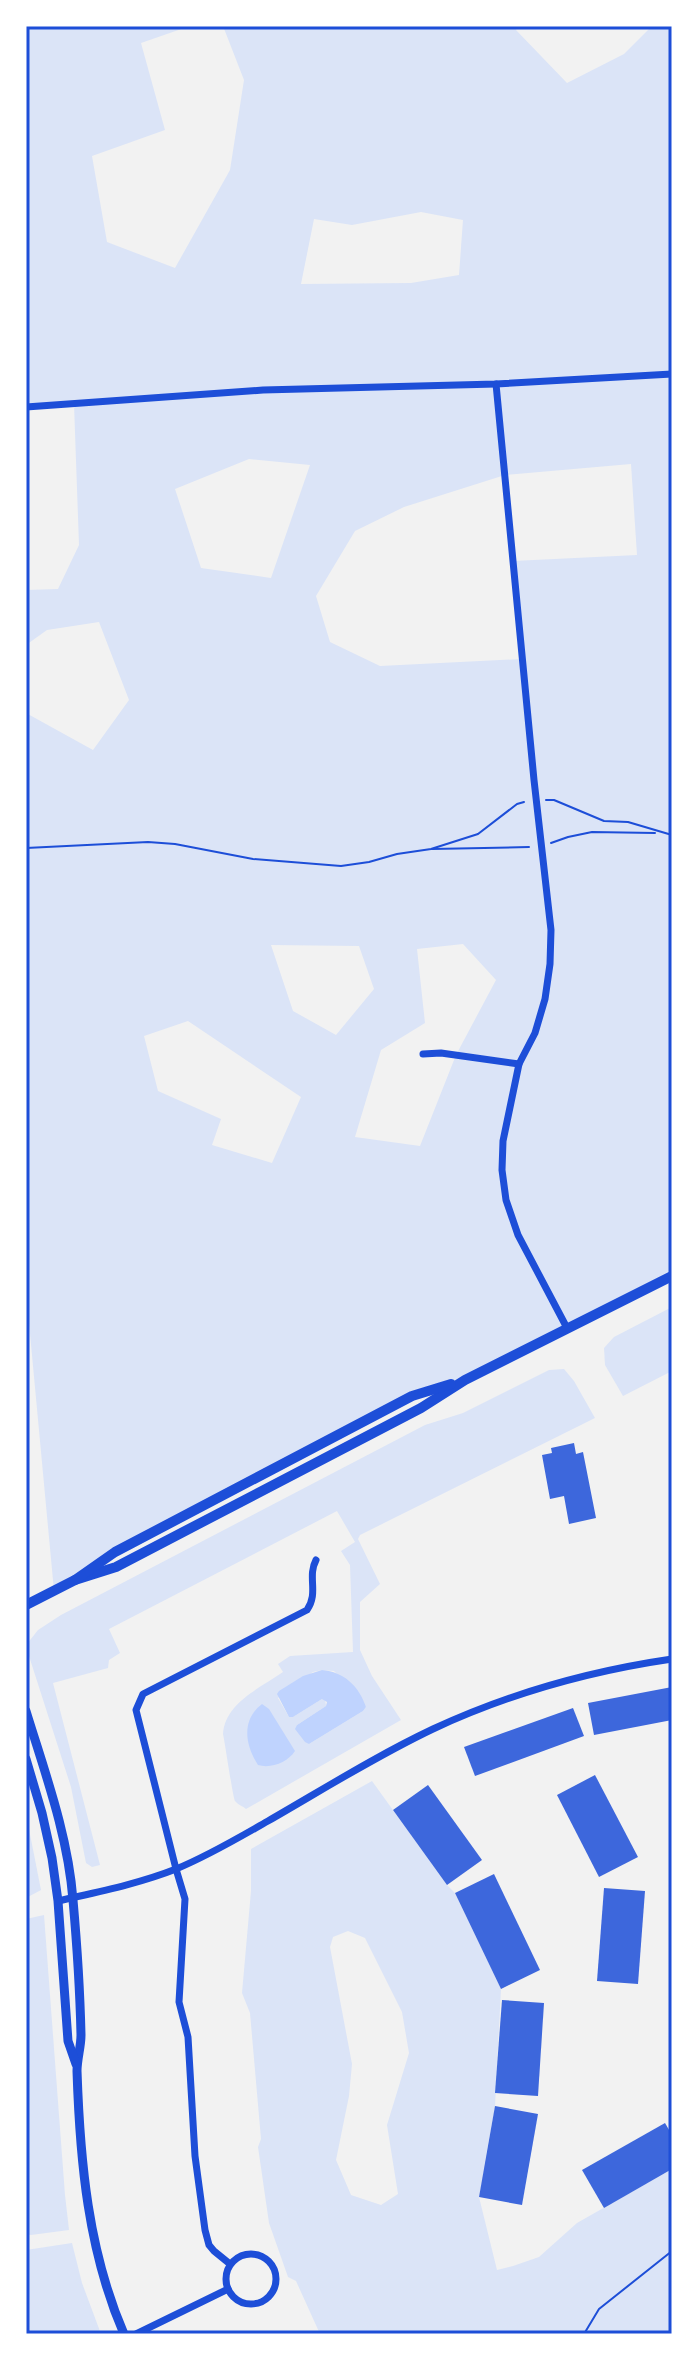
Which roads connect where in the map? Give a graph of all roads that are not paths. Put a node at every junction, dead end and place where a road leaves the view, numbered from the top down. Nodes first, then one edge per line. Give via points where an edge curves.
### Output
1 (672, 374) edge
2 (496, 384) junction
3 (26, 407) edge
4 (423, 1054) dead end
5 (519, 1064) junction
6 (672, 1274) edge
7 (567, 1328) junction
8 (316, 1560) dead end
9 (26, 1605) edge
10 (672, 1659) edge
11 (26, 1711) edge
12 (26, 1759) edge
13 (176, 1869) junction
14 (73, 1897) junction
15 (58, 1901) junction
16 (77, 2067) junction
17 (230, 2264) junction
18 (228, 2289) junction
19 (124, 2334) edge
20 (136, 2334) edge

1 - 2 street
2 - 3 street via 263,390
2 - 5 street via 551,930 545,999
4 - 5 street
5 - 7 street via 503,1141 506,1200 518,1235
6 - 7 main road
7 - 9 main road via 116,1567
8 - 13 street via 311,1570 314,1595 307,1610 143,1694 138,1702 139,1725
10 - 13 street via 571,1679 446,1723
11 - 14 street via 63,1838
12 - 15 street
13 - 14 street
13 - 17 street via 185,1899 179,2002 188,2037 205,2230 214,2251
14 - 15 street
14 - 16 street via 81,2039
15 - 16 street via 68,2041
16 - 19 street via 90,2227
17 - 18 street
17 - 18 street via 244,2254 261,2255 274,2267 276,2283 268,2297 254,2304 238,2301
18 - 20 street

